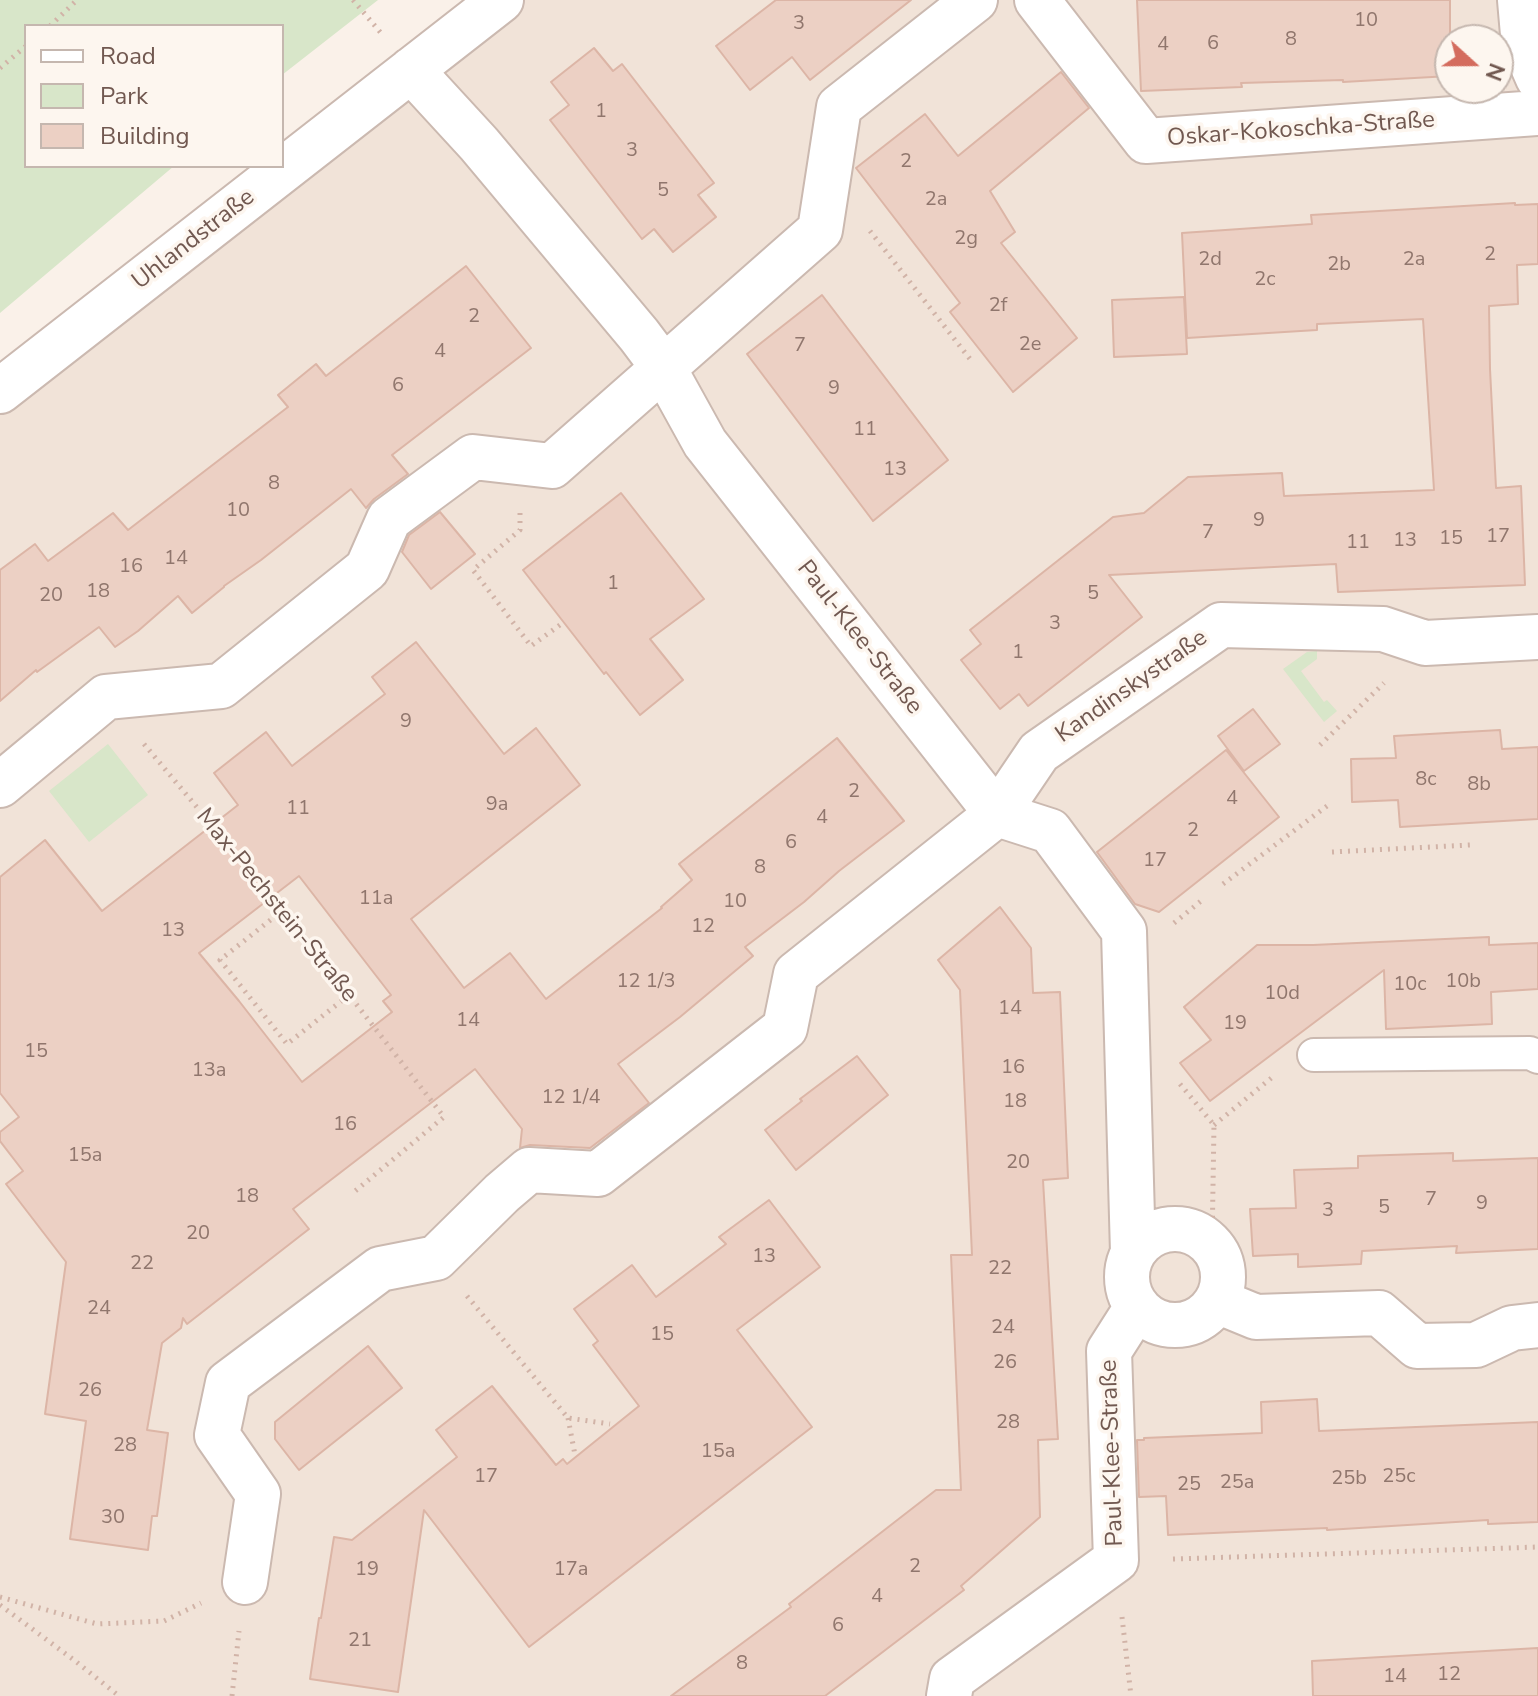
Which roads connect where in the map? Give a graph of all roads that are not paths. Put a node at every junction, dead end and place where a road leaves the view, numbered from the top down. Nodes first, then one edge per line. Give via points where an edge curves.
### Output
1 (501, 0) edge
2 (975, 0) edge
3 (1037, 0) edge
4 (1520, 0) edge
5 (411, 70) junction
6 (1538, 78) edge
7 (1538, 113) edge
8 (663, 367) junction
9 (0, 391) edge
10 (1538, 637) edge
11 (0, 785) edge
12 (997, 814) junction
13 (1314, 1055) road end
14 (1538, 1057) edge
15 (1133, 1253) junction
16 (1217, 1301) junction
17 (1137, 1307) junction
18 (1538, 1325) edge
19 (244, 1586) road end
20 (949, 1696) edge

1 - 5 street, Uhlandstraße
2 - 8 street via 839,107 820,230
3 - 7 street, Oskar-Kokoschka-Straße via 1146,141
4 - 6 street via 1524,46
5 - 8 street, Paul-Klee-Straße
5 - 9 street, Uhlandstraße
8 - 11 street via 552,466 473,457 389,519 367,569 221,686 106,697
8 - 12 street, Paul-Klee-Straße via 705,443
10 - 12 street, Kandinskystraße via 1425,643 1383,629 1221,625 1039,752
12 - 15 street via 1050,831 1124,931
12 - 19 street, Kandinskystraße via 796,974 785,1028 598,1174 529,1170 436,1258 380,1269 228,1383 217,1435 258,1494
13 - 14 lane
15 - 16 street via 1156,1233 1201,1236 1219,1259
15 - 17 street via 1127,1280
16 - 17 street via 1193,1321 1178,1325 1162,1324
16 - 18 street via 1256,1317 1379,1313 1417,1346 1476,1345 1512,1328
17 - 20 street, Paul-Klee-Straße via 1109,1351 1116,1560 952,1679

